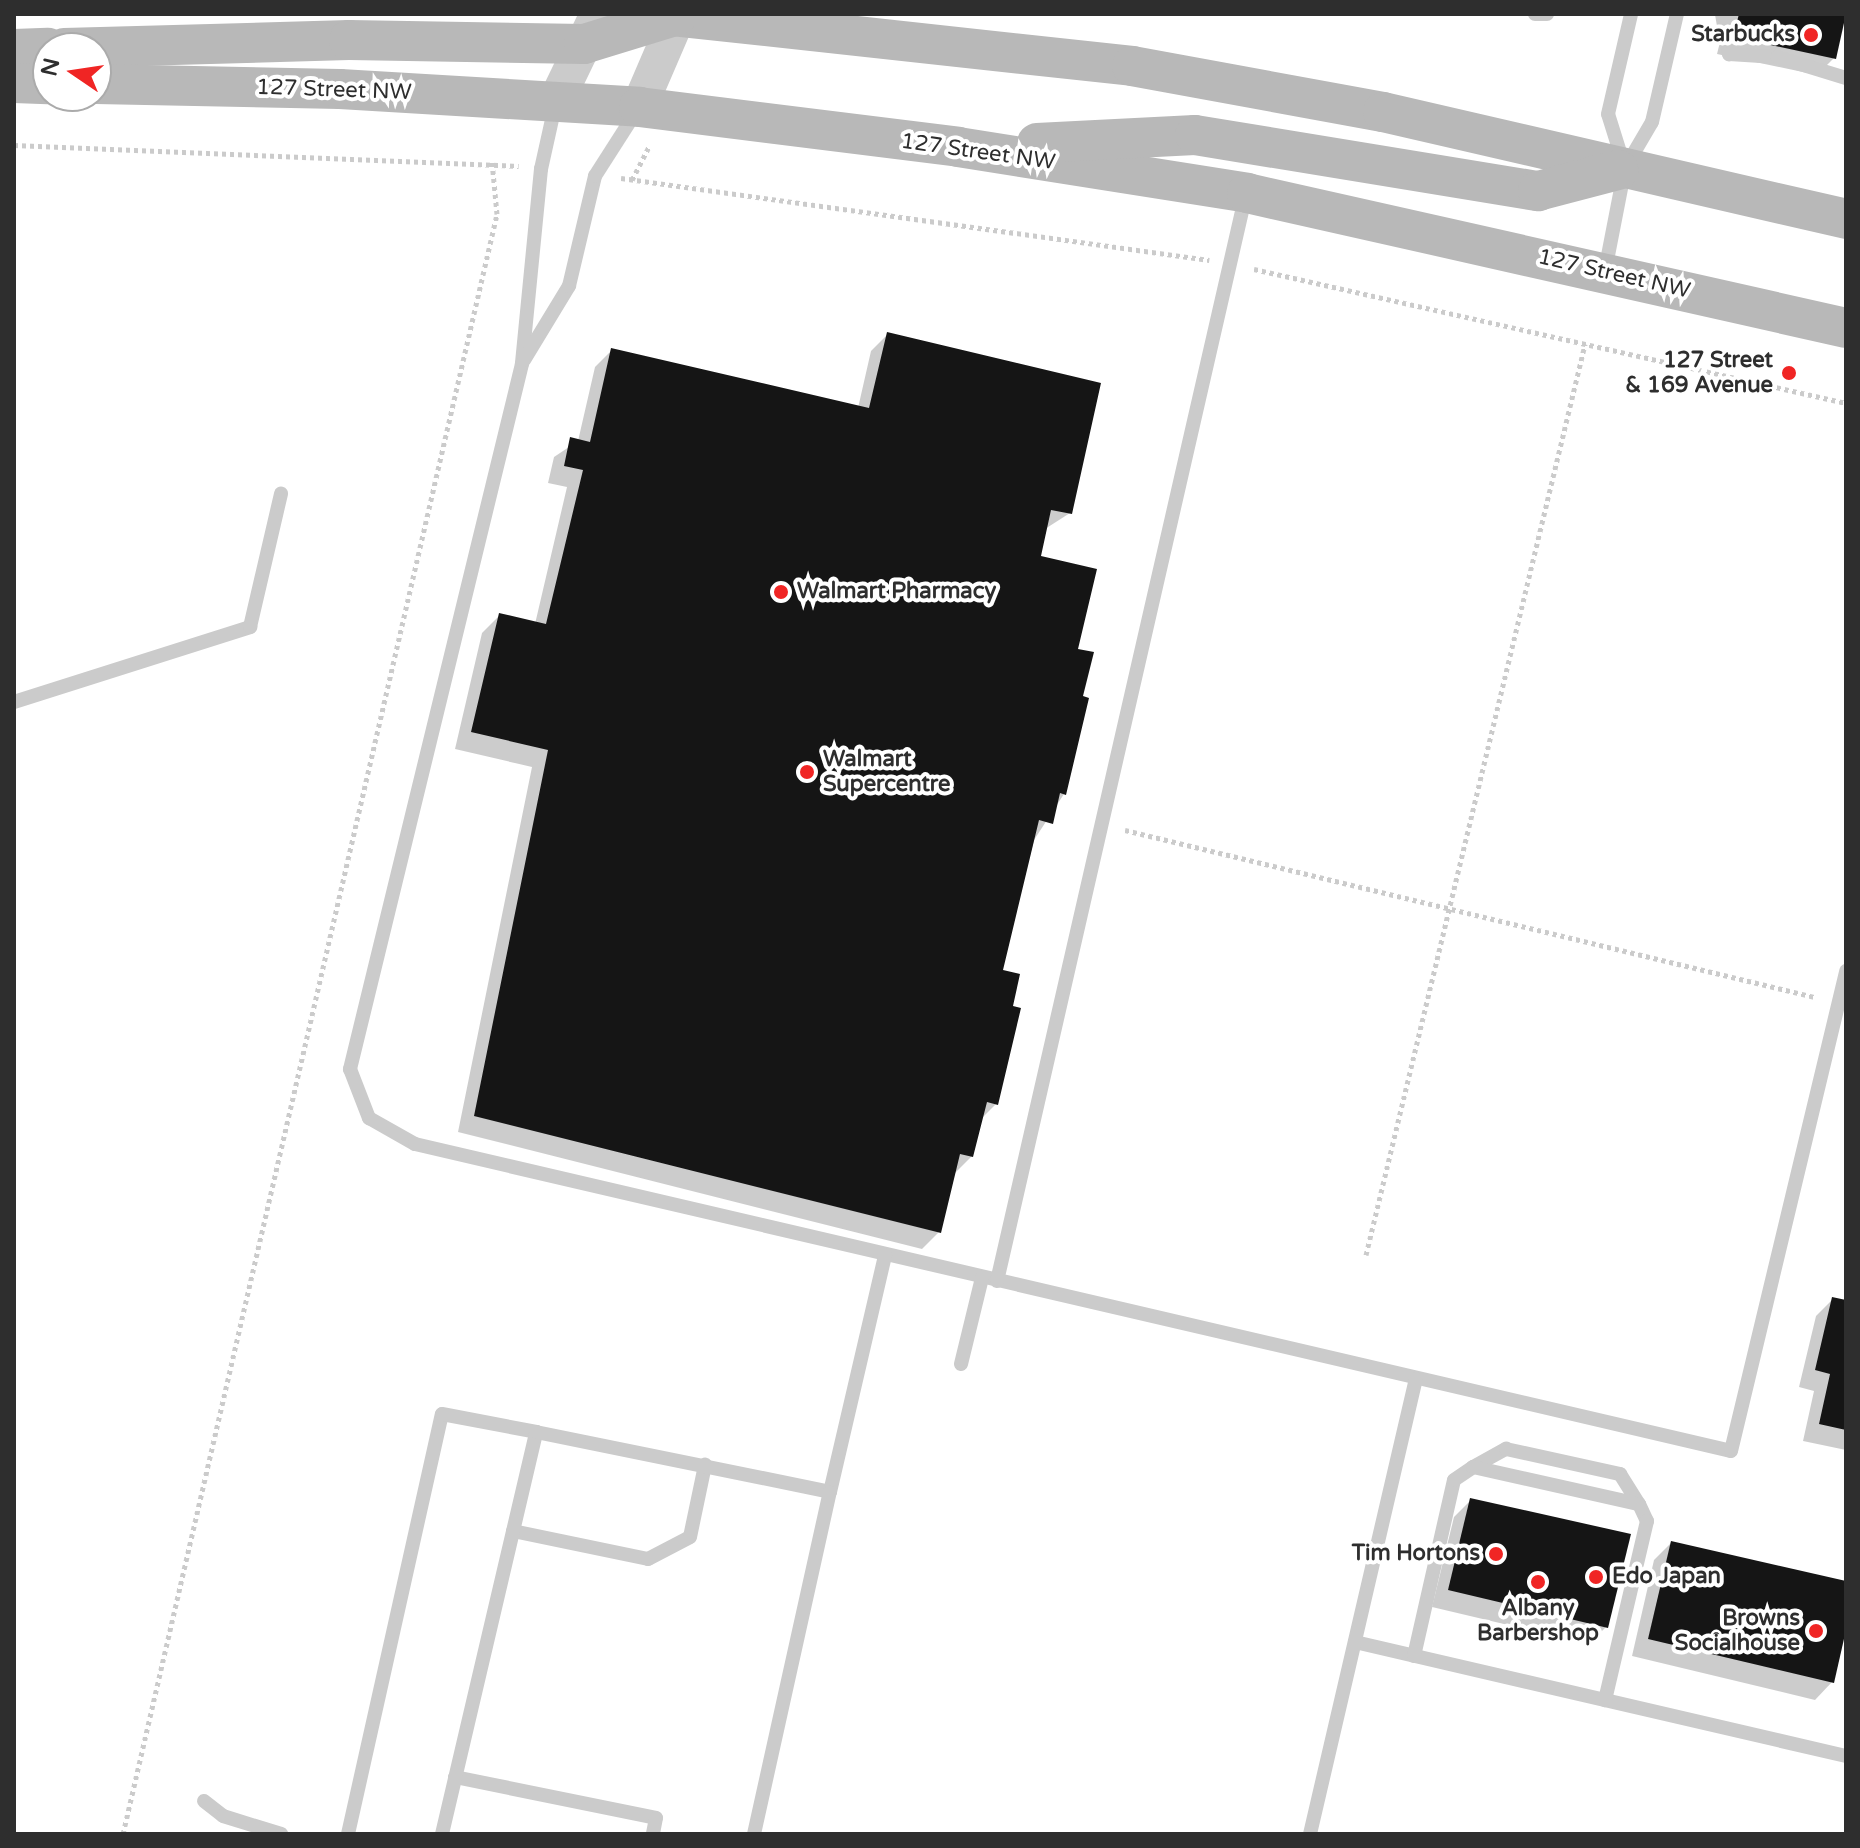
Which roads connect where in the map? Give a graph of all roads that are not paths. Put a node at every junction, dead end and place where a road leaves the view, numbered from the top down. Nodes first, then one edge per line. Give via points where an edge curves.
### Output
1 (670, 14) edge
2 (1535, 14) edge
3 (1547, 14) edge
4 (1631, 14) edge
5 (1677, 14) edge
6 (1722, 14) edge
7 (591, 29) edge
8 (112, 47) edge
9 (1846, 78) edge
10 (112, 85) edge
11 (556, 101) junction
12 (639, 107) junction
13 (958, 147) junction
14 (1625, 168) junction
15 (1247, 193) junction
16 (1846, 219) edge
17 (1605, 271) junction
18 (1846, 328) edge
19 (522, 364) junction
20 (281, 494) dead end
21 (14, 702) edge
22 (1846, 971) edge
23 (885, 1255) junction
24 (990, 1279) junction
25 (961, 1364) dead end
26 (1416, 1379) junction
27 (536, 1432) junction
28 (705, 1465) junction
29 (1473, 1467) junction
30 (830, 1492) junction
31 (1639, 1504) junction
32 (513, 1531) junction
33 (1355, 1642) junction
34 (1414, 1656) junction
35 (1605, 1700) junction
36 (1846, 1756) edge
37 (455, 1777) junction
38 (204, 1801) dead end
39 (281, 1834) edge
40 (348, 1834) edge
41 (442, 1834) edge
42 (653, 1834) edge
43 (754, 1834) edge
44 (1310, 1834) edge

1 - 7 main road
1 - 12 street
1 - 14 main road via 1132,66
2 - 3 lane
4 - 14 lane via 1608,114
5 - 14 lane via 1652,122
6 - 9 lane via 1722,39 1740,60 1777,57
7 - 8 main road
7 - 11 street
10 - 11 main road, 127 Street NW
11 - 12 main road, 127 Street NW
11 - 19 lane via 541,169
12 - 13 main road, 127 Street NW
12 - 19 lane via 595,176 569,286
13 - 14 main road via 1195,135 1538,191
13 - 15 main road, 127 Street NW
14 - 16 main road
14 - 17 lane
15 - 17 main road, 127 Street NW
15 - 24 lane
17 - 18 main road, 127 Street NW
19 - 23 lane via 350,1069 369,1118 415,1144
20 - 21 lane via 250,627
22 - 26 lane via 1731,1451
23 - 24 lane
23 - 30 lane
24 - 25 lane
24 - 26 lane
26 - 33 lane
27 - 28 lane
27 - 32 lane
27 - 40 lane via 442,1414
28 - 30 lane
28 - 32 lane via 690,1537 648,1559
29 - 31 lane
29 - 31 lane via 1506,1449 1606,1470 1620,1474
29 - 34 lane via 1454,1480
30 - 43 lane
31 - 35 lane via 1647,1521
32 - 37 lane
33 - 34 lane
33 - 44 lane
34 - 35 lane
35 - 36 lane
37 - 41 lane
37 - 42 lane via 656,1818
38 - 39 lane via 223,1816

